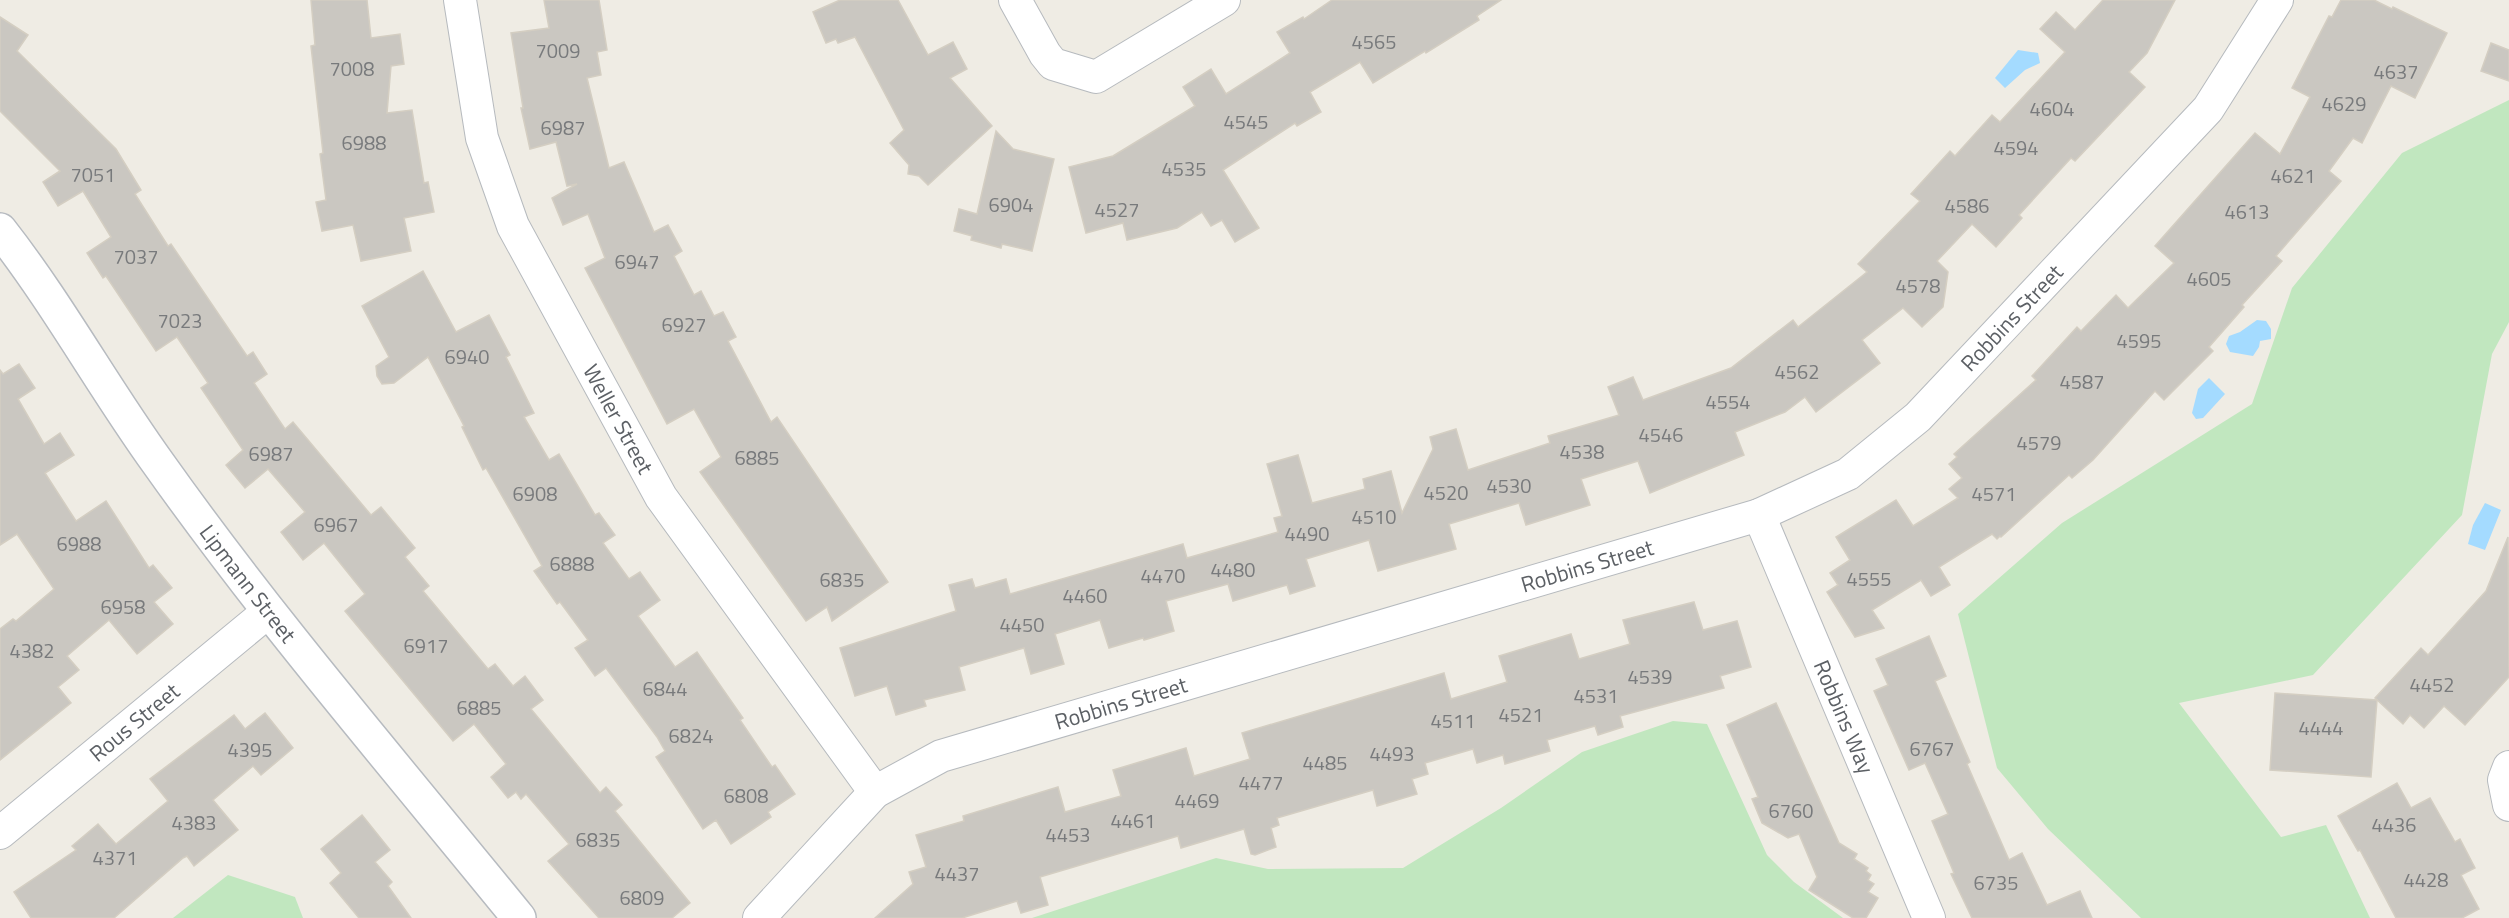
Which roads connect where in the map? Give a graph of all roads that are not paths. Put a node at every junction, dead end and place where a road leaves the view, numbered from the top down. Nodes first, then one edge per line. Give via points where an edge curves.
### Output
1 (460, 0) edge
2 (1015, 0) edge
3 (1224, 0) edge
4 (2277, 0) edge
5 (0, 230) edge
6 (1759, 515) junction
7 (269, 611) junction
8 (2509, 767) edge
9 (875, 792) junction
10 (2509, 805) edge
11 (0, 833) edge
12 (519, 918) edge
13 (759, 918) edge
14 (1929, 918) edge

1 - 9 street, Weller Street via 482,138 513,226 661,497
2 - 3 street via 1053,64 1096,77
4 - 6 street, Robbins Street via 2208,109 1918,417 1848,474
5 - 7 street, Lipmann Street via 157,463
6 - 9 street, Robbins Street via 941,756
6 - 14 street, Robbins Way
7 - 11 street, Rous Street
7 - 12 street, Lipmann Street
8 - 10 street via 2505,780
9 - 13 street, Robbins Street

